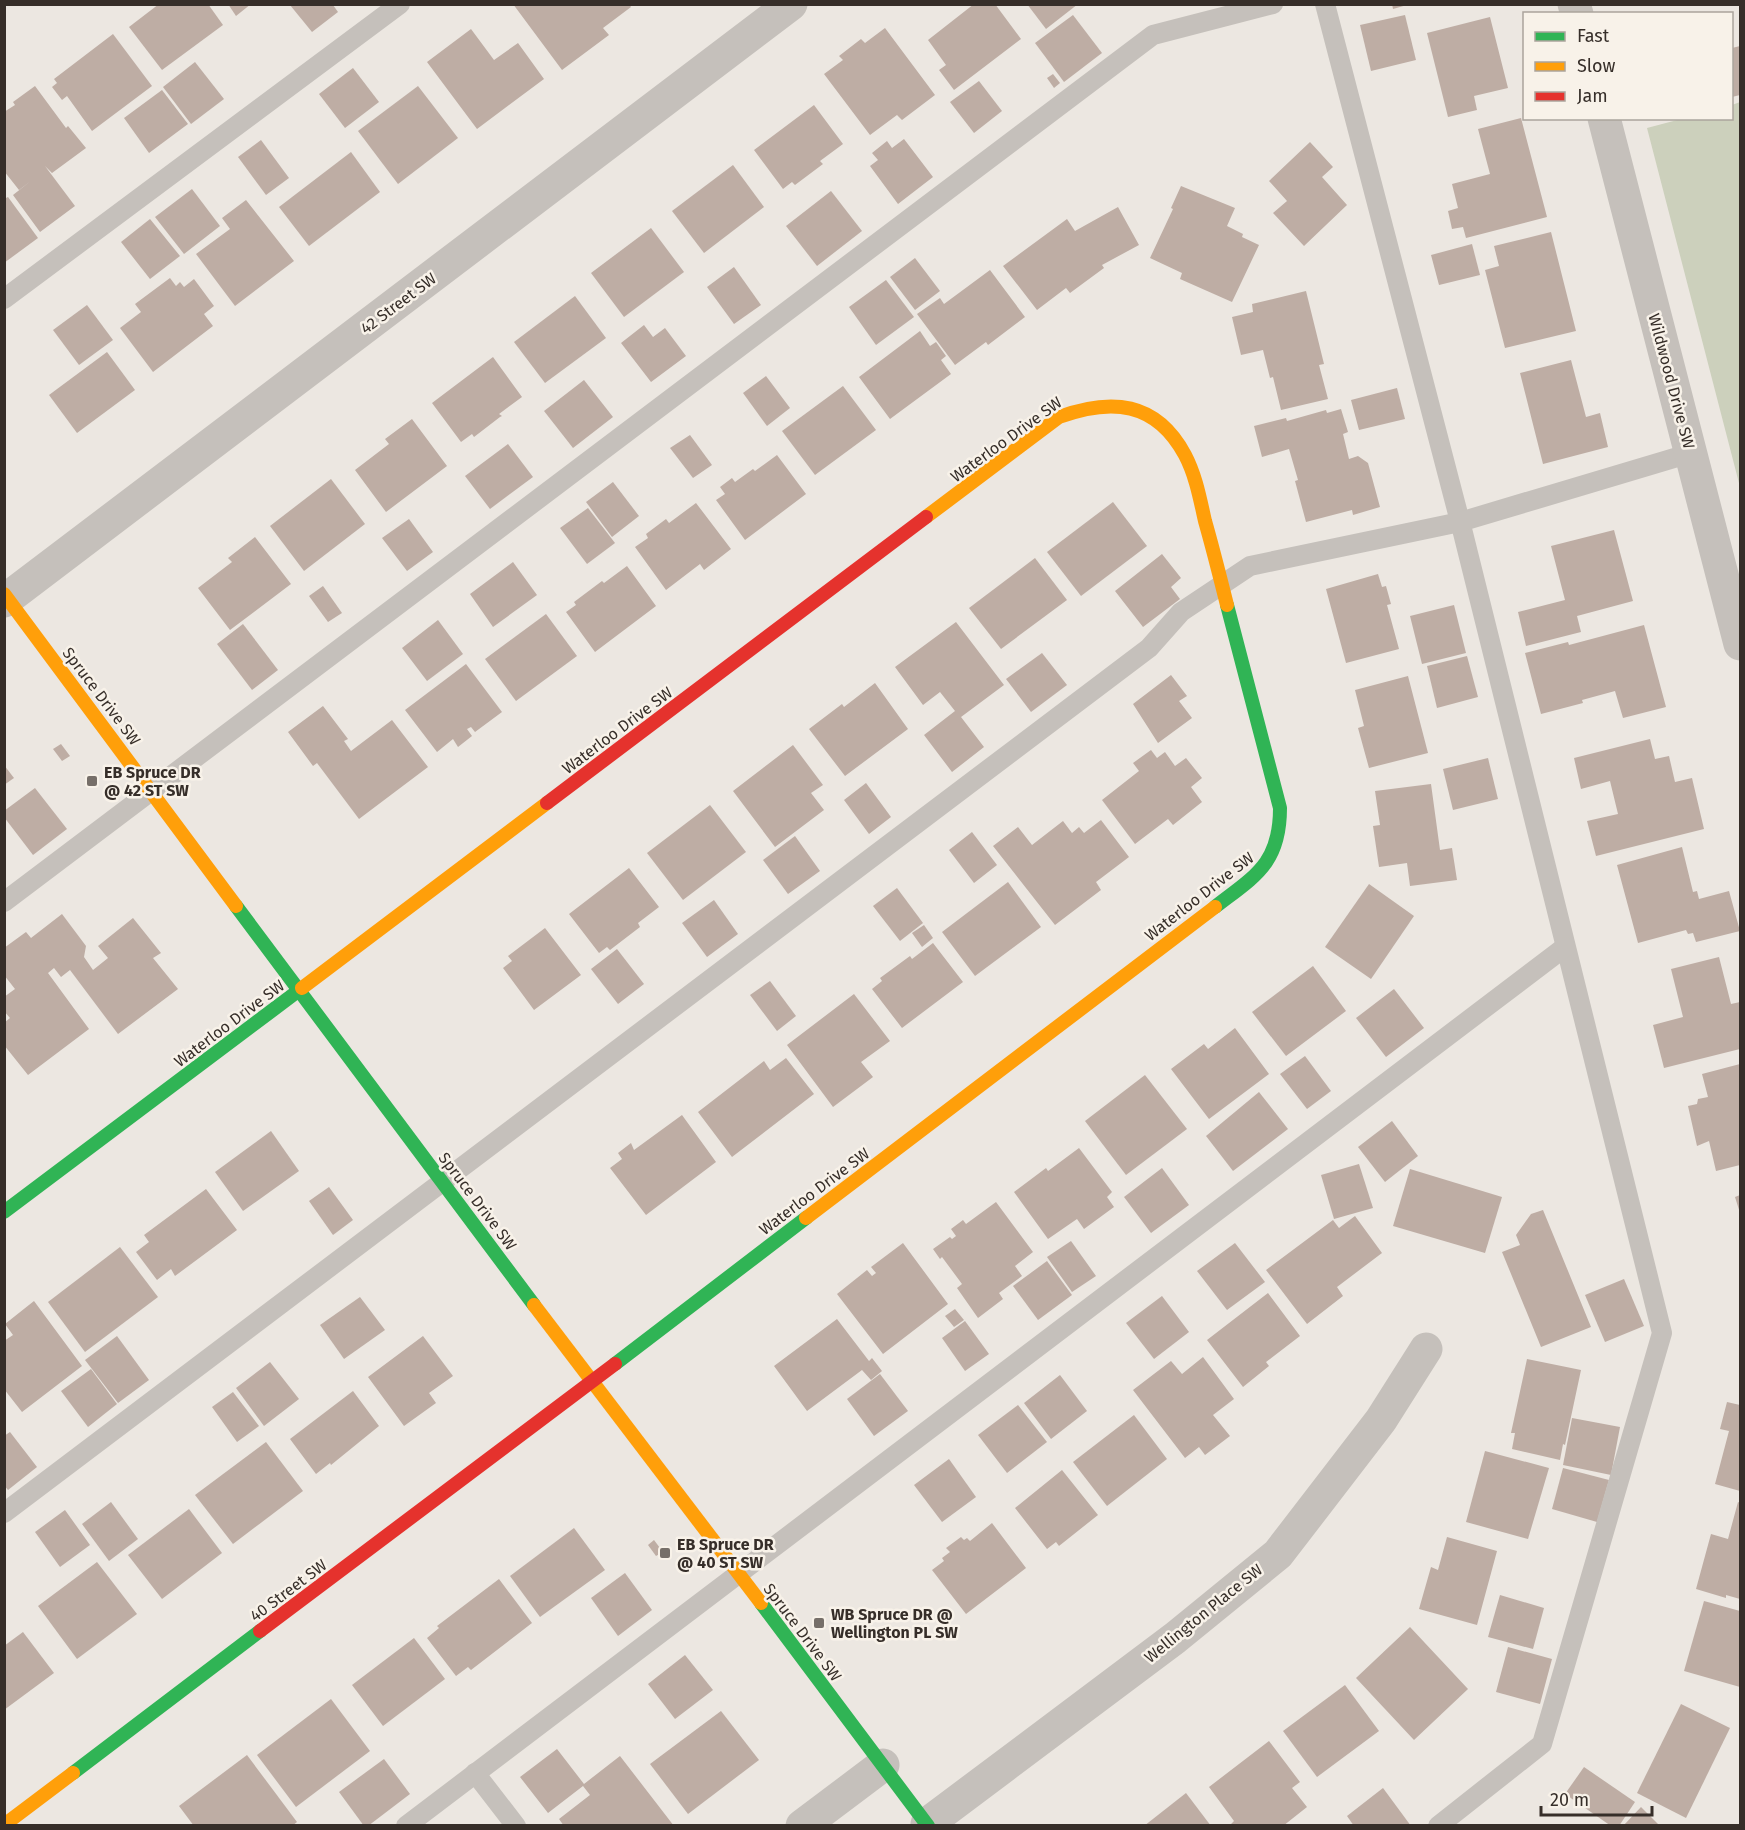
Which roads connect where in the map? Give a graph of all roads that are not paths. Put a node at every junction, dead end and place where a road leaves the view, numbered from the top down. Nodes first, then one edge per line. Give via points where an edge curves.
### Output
1 (400, 4) edge
2 (791, 4) edge
3 (1273, 4) edge
4 (1325, 4) edge
5 (1605, 120) edge
6 (4, 299) edge
7 (1691, 453) junction
8 (1460, 522) junction
9 (1221, 585) junction
10 (6, 598) edge
11 (1740, 644) edge
12 (152, 789) junction
13 (4, 902) edge
14 (1565, 947) junction
15 (300, 990) junction
16 (443, 1183) junction
17 (4, 1212) edge
18 (1426, 1349) dead end
19 (591, 1382) junction
20 (4, 1513) edge
21 (738, 1572) junction
22 (883, 1765) junction
23 (475, 1773) junction
24 (4, 1825) edge
25 (927, 1825) edge
26 (406, 1826) edge
27 (516, 1826) edge
28 (802, 1826) edge
29 (1438, 1826) edge

1 - 6 lane
2 - 10 street, 42 Street SW
3 - 12 lane via 1153,35
4 - 8 lane
5 - 7 street, Wildwood Drive SW
7 - 8 lane
7 - 11 street, Wildwood Drive SW
8 - 9 lane via 1250,566
8 - 14 lane
9 - 15 street, Waterloo Drive SW via 1194,477 1178,442 1150,416 1132,409 1095,405 1076,409 1059,417
9 - 16 lane via 1181,612 1149,648
9 - 19 street, Waterloo Drive SW via 1280,807 1281,826 1269,861 1257,875
10 - 12 street, Spruce Drive SW
12 - 13 lane
12 - 15 street, Spruce Drive SW
14 - 21 lane
14 - 29 lane via 1662,1333 1542,1744
15 - 16 street, Spruce Drive SW
15 - 17 street, Waterloo Drive SW
16 - 19 street, Spruce Drive SW
16 - 20 lane
18 - 25 street, Wellington Place SW via 1381,1420 1278,1554 1175,1638
19 - 21 street, Spruce Drive SW
19 - 24 street, 40 Street SW
21 - 22 street, Spruce Drive SW
21 - 23 lane
22 - 25 street, Spruce Drive SW
22 - 28 street
23 - 26 lane
23 - 27 lane

